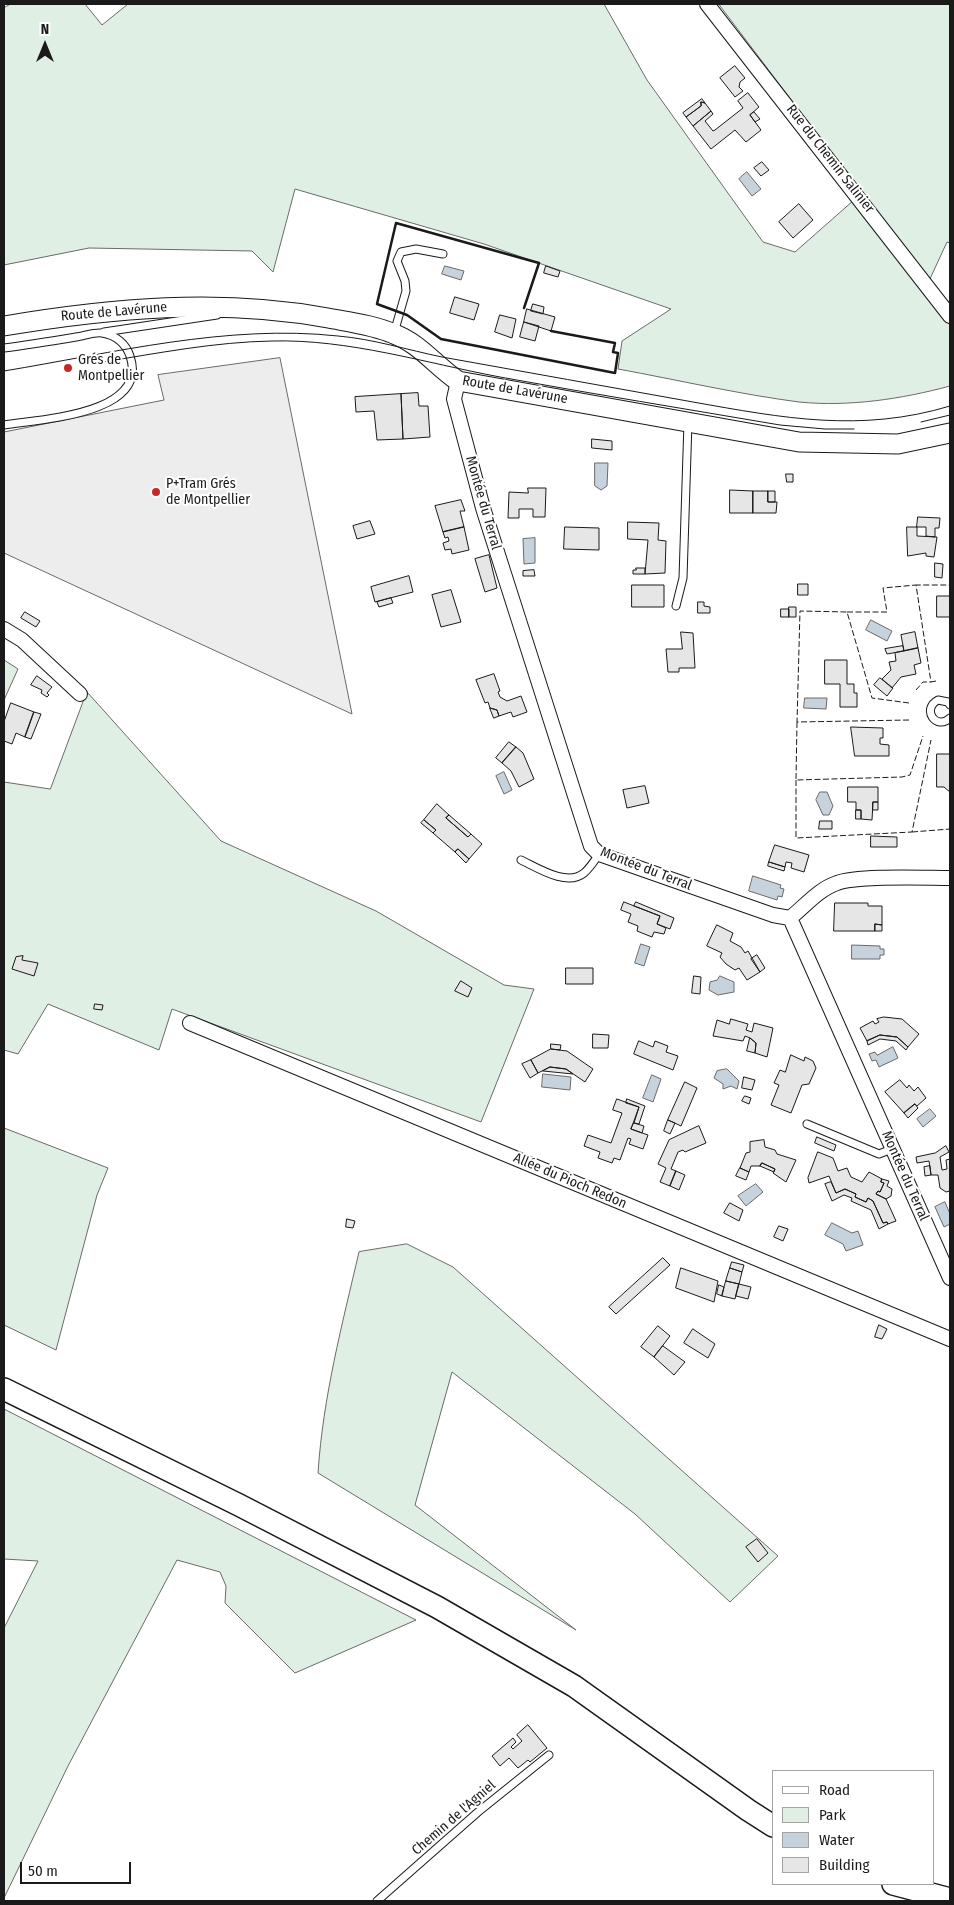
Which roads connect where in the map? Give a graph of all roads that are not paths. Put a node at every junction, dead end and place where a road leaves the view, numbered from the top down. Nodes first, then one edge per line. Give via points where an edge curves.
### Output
1 (708, 4) edge
2 (443, 254) dead end
3 (255, 309) junction
4 (950, 316) edge
5 (4, 326) edge
6 (101, 333) junction
7 (394, 334) junction
8 (4, 348) edge
9 (458, 381) junction
10 (688, 422) junction
11 (4, 425) edge
12 (950, 432) edge
13 (676, 606) dead end
14 (4, 628) edge
15 (80, 694) dead end
16 (950, 705) edge
17 (950, 718) edge
18 (599, 854) junction
19 (522, 860) dead end
20 (950, 878) edge
21 (790, 918) junction
22 (190, 1023) dead end
23 (807, 1124) dead end
24 (892, 1149) junction
25 (950, 1277) edge
26 (950, 1339) edge
27 (4, 1389) edge
28 (548, 1755) dead end
29 (772, 1825) edge
30 (897, 1885) edge
31 (950, 1899) edge
32 (377, 1901) edge

1 - 4 street, Rue du Chemin Salinier
2 - 7 lane via 416,249 402,252 397,261 406,291
3 - 5 main road, Route de Lavérune via 115,310
3 - 6 lane
3 - 7 main road, Route de Lavérune via 297,312
6 - 8 lane
6 - 11 lane via 121,341 134,367 132,376 116,399 94,410
7 - 9 main road, Route de Lavérune via 414,344
9 - 10 main road, Route de Lavérune
9 - 18 street, Montée du Terral via 454,399 483,508 591,846
10 - 12 main road, Route de Lavérune via 799,442 838,444 898,444
10 - 13 lane via 682,578
14 - 15 street via 22,640
16 - 17 lane via 938,700 930,711 939,722
18 - 19 lane via 584,874 570,878 551,874
18 - 21 street, Montée du Terral via 773,915
20 - 21 street via 838,882
21 - 24 street, Montée du Terral
22 - 26 street, Allée du Pioch Redon
23 - 24 lane via 879,1154
24 - 25 street, Montée du Terral
27 - 29 main road via 437,1607 574,1686
28 - 32 lane, Chemin de l'Agniel
30 - 31 main road

